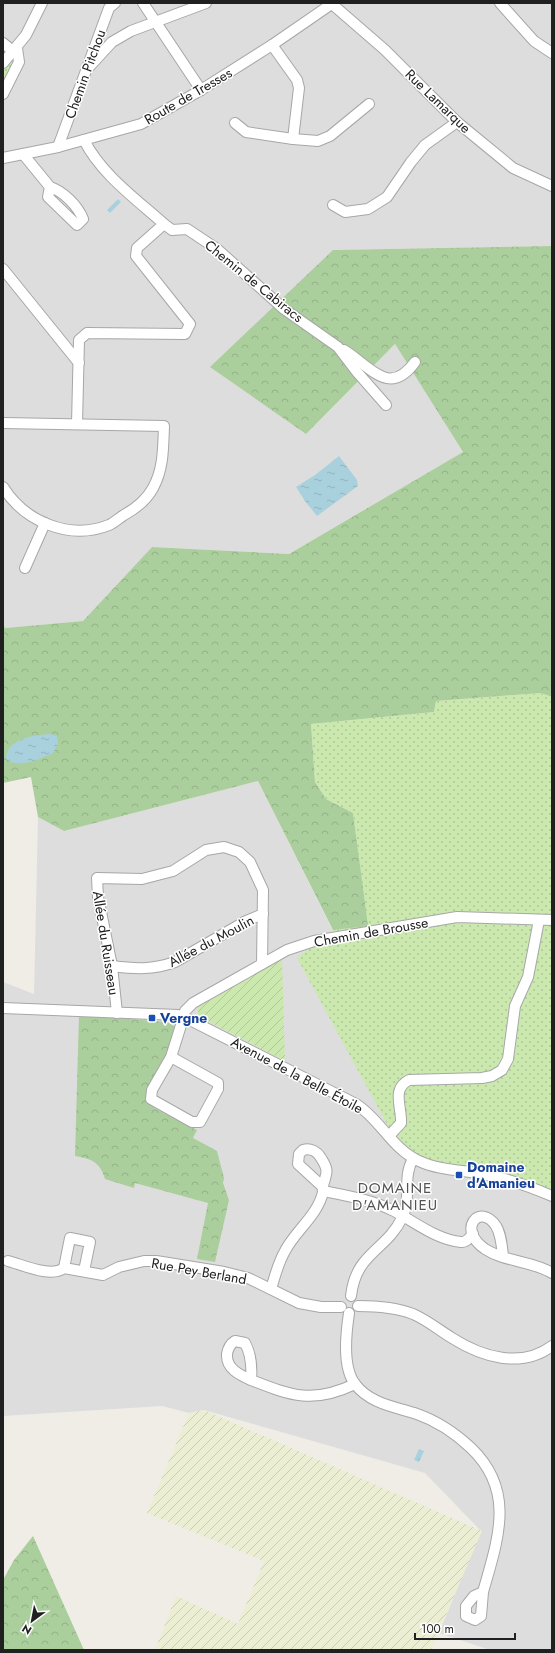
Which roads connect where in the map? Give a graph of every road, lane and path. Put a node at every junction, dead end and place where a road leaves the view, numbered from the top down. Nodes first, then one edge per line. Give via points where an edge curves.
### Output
1 (42, 3) edge
2 (115, 3) edge
3 (143, 3) edge
4 (206, 3) edge
5 (500, 3) edge
6 (333, 4) edge
7 (156, 23) junction
8 (3, 43) edge
9 (272, 46) junction
10 (15, 50) junction
11 (552, 53) edge
12 (3, 63) edge
13 (86, 70) junction
14 (201, 90) junction
15 (3, 94) edge
16 (369, 104) dead end
17 (457, 122) junction
18 (235, 123) dead end
19 (293, 139) junction
20 (84, 140) junction
21 (58, 147) junction
22 (23, 154) junction
23 (3, 158) edge
24 (552, 186) edge
25 (50, 187) dead end
26 (333, 205) dead end
27 (164, 224) junction
28 (3, 269) edge
29 (338, 347) junction
30 (415, 362) dead end
31 (78, 363) junction
32 (386, 405) dead end
33 (3, 423) edge
34 (77, 424) junction
35 (3, 487) edge
36 (45, 523) junction
37 (25, 568) dead end
38 (263, 914) junction
39 (539, 920) junction
40 (552, 920) edge
41 (262, 964) junction
42 (112, 966) junction
43 (3, 1008) edge
44 (117, 1013) junction
45 (183, 1016) junction
46 (171, 1057) junction
47 (389, 1136) junction
48 (413, 1158) junction
49 (552, 1196) edge
50 (403, 1216) junction
51 (473, 1234) junction
52 (503, 1256) junction
53 (8, 1261) dead end
54 (64, 1268) junction
55 (84, 1271) junction
56 (552, 1273) edge
57 (271, 1289) junction
58 (351, 1296) junction
59 (358, 1306) junction
60 (345, 1310) junction
61 (552, 1346) edge
62 (251, 1380) dead end
63 (355, 1384) junction
64 (483, 1592) dead end

1 - 10 street via 26,35
2 - 13 street, Chemin Pitchou via 109,8
3 - 7 street
4 - 7 street
5 - 11 street via 534,41
6 - 9 street, Route de Tresses
6 - 17 street, Rue Lamarque via 385,50
7 - 13 street via 131,31 112,42
7 - 14 street
8 - 10 street
9 - 14 street, Route de Tresses
9 - 19 street via 297,80 299,88
10 - 12 street
10 - 15 street via 18,62
13 - 21 street, Chemin Pitchou
14 - 20 street, Route de Tresses via 141,124
16 - 19 street via 330,136 318,141
17 - 24 street, Rue Lamarque via 513,168
17 - 26 street via 425,145 387,196 368,210 345,212
18 - 19 street via 246,132
20 - 21 street, Route de Tresses
20 - 27 street, Chemin de Cabiracs via 106,170
21 - 22 street, Route de Tresses
22 - 23 street, Route de Tresses
22 - 25 street
27 - 29 street, Chemin de Cabiracs via 172,230 187,228 217,249 284,309
27 - 31 street via 137,248 136,256 190,324 185,334 87,333 79,340
28 - 31 street
29 - 30 street, Chemin de Cabiracs via 379,375 391,380 399,378
29 - 32 street, Chemin de Cabiracs
31 - 34 street
33 - 34 street
34 - 36 street via 164,426 162,463 152,488 135,509 109,525 85,530 58,529
35 - 36 street via 11,499 32,517
36 - 37 street
38 - 41 street, Allée du Ruisseau
38 - 42 street, Allée du Moulin via 175,962 149,969
38 - 42 street, Allée du Ruisseau via 263,890 250,862 239,852 224,847 206,850 173,871 158,876 142,879 97,878 98,897
39 - 40 street, Chemin de Brousse
39 - 41 street, Chemin de Brousse via 457,917 314,941 287,950
39 - 47 street via 528,977 515,1006 508,1059 502,1070 482,1078 409,1080 403,1083 398,1094 401,1123
41 - 45 street, Chemin de Brousse via 193,1003
42 - 44 street, Allée du Ruisseau
43 - 44 street, Avenue de la Belle Étoile
44 - 45 street, Avenue de la Belle Étoile
45 - 46 street
45 - 47 street, Avenue de la Belle Étoile via 356,1104
46 - 46 street via 152,1090 151,1099 192,1122 200,1122 218,1089 218,1083
47 - 48 street, Avenue de la Belle Étoile via 401,1150
48 - 49 street, Avenue de la Belle Étoile via 437,1167 501,1177
48 - 50 street via 406,1174 408,1202
50 - 51 street via 435,1234 461,1243
50 - 57 street via 373,1202 323,1189 305,1223 285,1250
50 - 58 street via 396,1230 361,1264
51 - 52 street via 482,1246 492,1253
51 - 52 street via 470,1225 474,1219 480,1217 491,1220 498,1230
52 - 56 street via 544,1268
53 - 54 street, Rue Pey Berland via 45,1271 60,1271
54 - 55 street, Rue Pey Berland
54 - 55 street via 70,1238 90,1242
55 - 57 street, Rue Pey Berland via 103,1275 119,1267 156,1261 224,1272 248,1278
57 - 60 street, Rue Pey Berland via 300,1303
58 - 59 street
58 - 60 street via 343,1299
59 - 60 street via 356,1311
59 - 61 street via 381,1306 413,1314 467,1347 511,1360 526,1358
60 - 63 street via 348,1369
62 - 63 street via 298,1396 324,1395
63 - 64 street via 374,1400 429,1419 449,1430 479,1455 490,1472 497,1486 500,1522 492,1565

